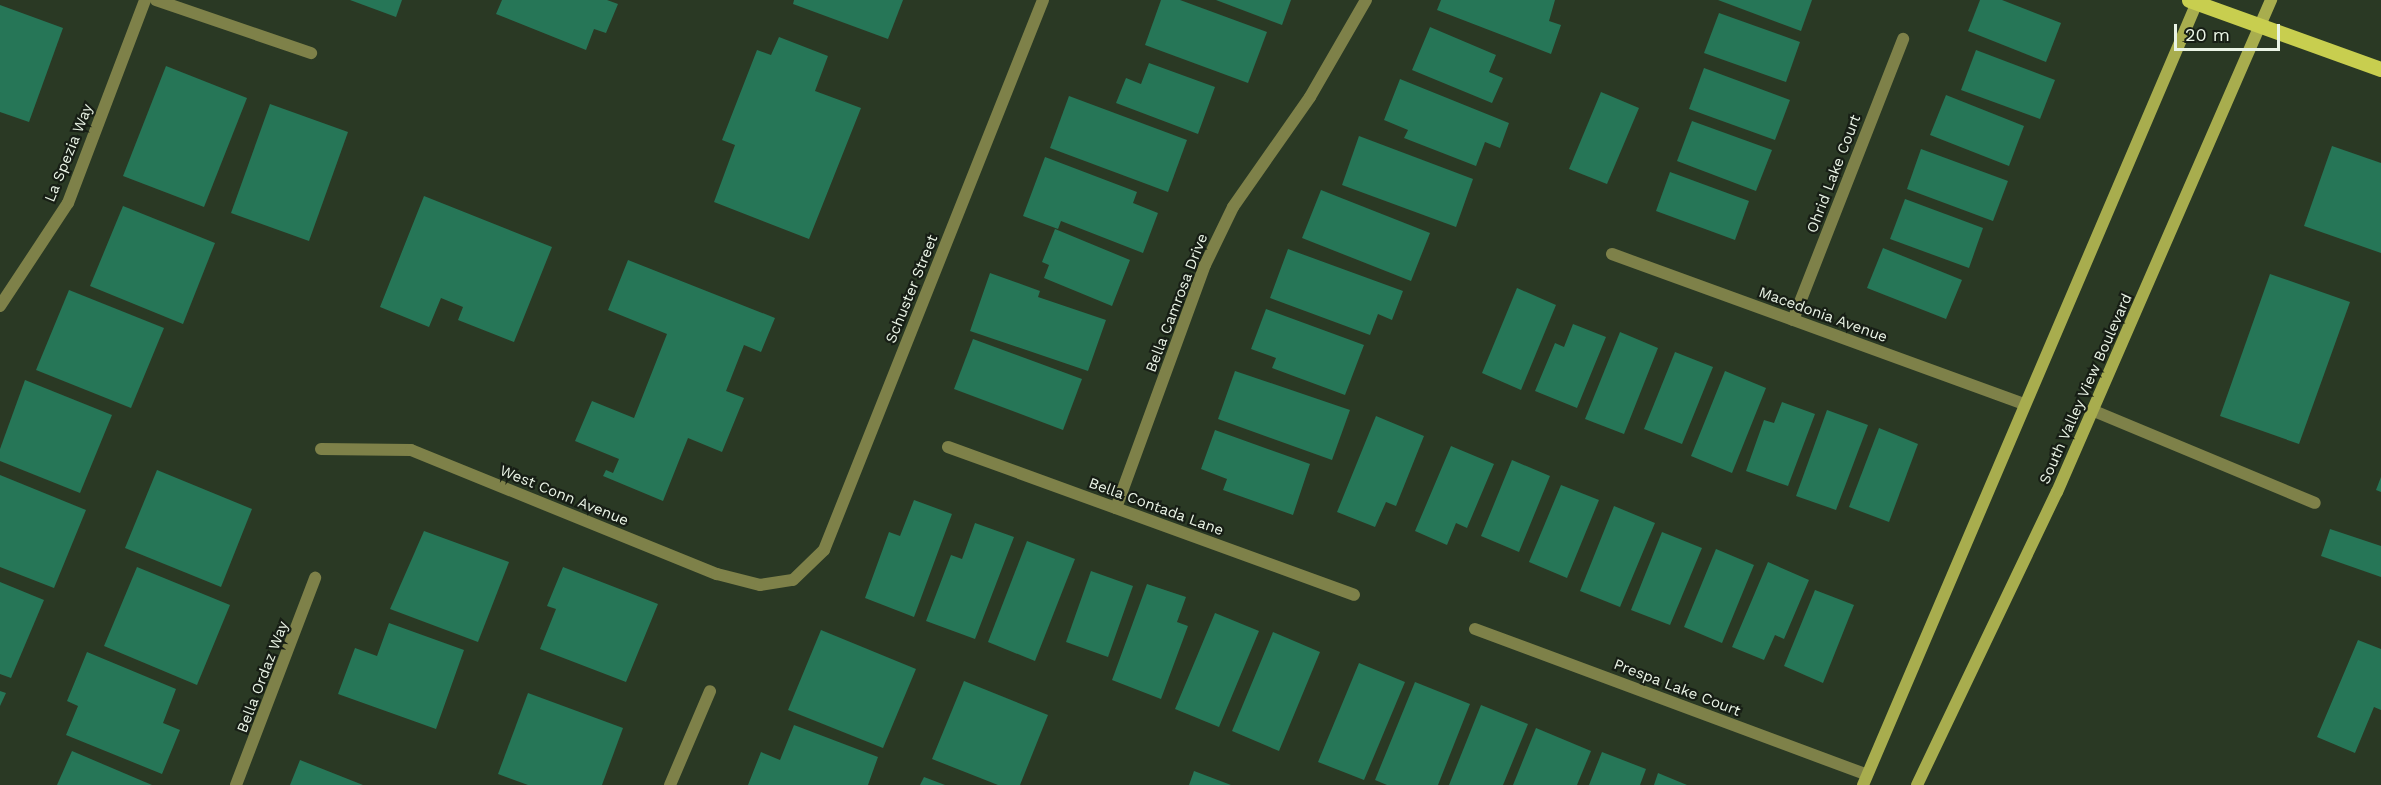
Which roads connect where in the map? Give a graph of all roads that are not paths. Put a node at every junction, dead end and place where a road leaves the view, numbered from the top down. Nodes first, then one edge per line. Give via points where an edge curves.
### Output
1 (145, 0) edge
2 (156, 0) edge
3 (1043, 0) edge
4 (1366, 0) edge
5 (2271, 0) edge
6 (2194, 1) edge
7 (2259, 27) junction
8 (1903, 39) dead end
9 (311, 53) dead end
10 (2381, 69) edge
11 (1612, 254) dead end
12 (0, 306) edge
13 (1793, 320) junction
14 (2024, 404) junction
15 (2094, 411) junction
16 (948, 447) dead end
17 (321, 449) dead end
18 (2315, 503) dead end
19 (1116, 508) junction
20 (315, 578) dead end
21 (794, 580) joint
22 (1354, 595) dead end
23 (1475, 629) dead end
24 (710, 691) dead end
25 (1865, 780) edge
26 (236, 785) edge
27 (670, 785) edge
28 (1917, 785) edge

1 - 12 street, La Spezia Way via 68,203
2 - 9 street
3 - 21 street, Schuster Street via 824,550
4 - 19 street, Bella Camrosa Drive via 1310,97 1233,207 1205,265
5 - 7 main road, South Valley View Boulevard
6 - 7 main road
6 - 14 main road
7 - 10 main road
7 - 15 main road, South Valley View Boulevard
8 - 13 street, Ohrid Lake Court
11 - 13 street, Macedonia Avenue
13 - 14 street, Macedonia Avenue
14 - 25 main road
15 - 18 street
15 - 28 main road, South Valley View Boulevard
16 - 19 street, Bella Contada Lane
17 - 21 street, West Conn Avenue via 411,450 717,574 760,585
19 - 22 street, Bella Contada Lane
20 - 26 street, Bella Ordaz Way
23 - 25 street, Prespa Lake Court
24 - 27 street

